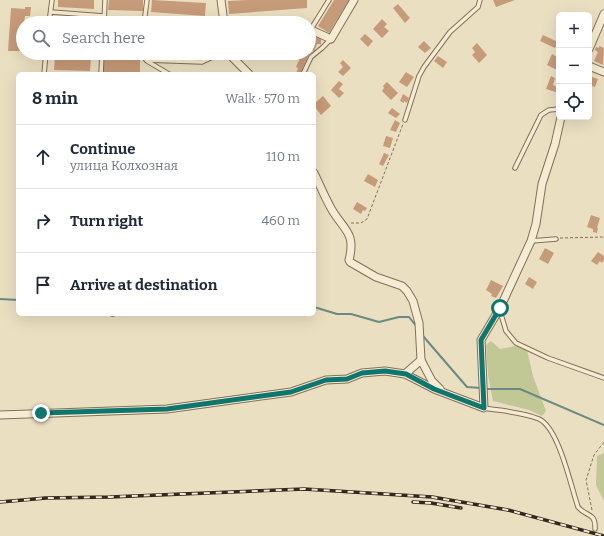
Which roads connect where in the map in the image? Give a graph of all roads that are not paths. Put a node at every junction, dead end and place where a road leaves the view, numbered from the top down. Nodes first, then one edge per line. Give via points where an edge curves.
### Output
1 (52, 0) edge
2 (105, 0) edge
3 (147, 0) edge
4 (221, 0) edge
5 (329, 0) edge
6 (354, 0) edge
7 (480, 0) edge
8 (51, 12) junction
9 (604, 14) edge
10 (51, 16) edge
11 (104, 16) joint
12 (145, 16) edge
13 (223, 16) edge
14 (316, 20) edge
15 (316, 32) edge
16 (331, 39) junction
17 (589, 48) edge
18 (316, 53) edge
19 (45, 60) edge
20 (102, 60) edge
21 (146, 60) joint
22 (206, 60) edge
23 (235, 60) edge
24 (310, 60) edge
25 (592, 67) edge
26 (44, 72) edge
27 (101, 72) edge
28 (166, 72) edge
29 (247, 72) edge
30 (304, 72) edge
31 (604, 72) edge
32 (556, 109) edge
33 (405, 120) road end
34 (560, 120) edge
35 (514, 168) dead end
36 (316, 177) edge
37 (556, 238) road end
38 (531, 241) junction
39 (500, 308) junction
40 (421, 360) junction
41 (406, 374) junction
42 (604, 378) edge
43 (441, 391) junction
44 (484, 408) junction
45 (0, 415) edge
46 (595, 529) dead end

1 - 8 lane
2 - 11 lane
3 - 12 lane
4 - 13 street
5 - 14 lane
6 - 16 street
7 - 33 lane via 478,7 450,32 424,67
8 - 10 lane
8 - 11 lane
9 - 17 street
15 - 16 street
16 - 18 lane
19 - 26 lane
20 - 27 lane
21 - 22 lane
21 - 28 lane
23 - 29 street
24 - 30 lane
25 - 31 street
32 - 35 lane via 546,111 541,115
34 - 38 street via 556,144 542,184
36 - 40 street via 349,234 352,246 350,262 376,277 402,286 410,296 419,323
37 - 38 lane
38 - 39 street
39 - 42 lane via 506,331 516,343 548,358
39 - 44 street via 481,340
40 - 41 street
40 - 43 street via 432,381
41 - 43 street
41 - 45 street via 385,371 362,373 347,379 326,380 291,392 167,409
43 - 44 street
44 - 46 lane via 522,414 544,422 551,430 563,459 578,507 593,517

